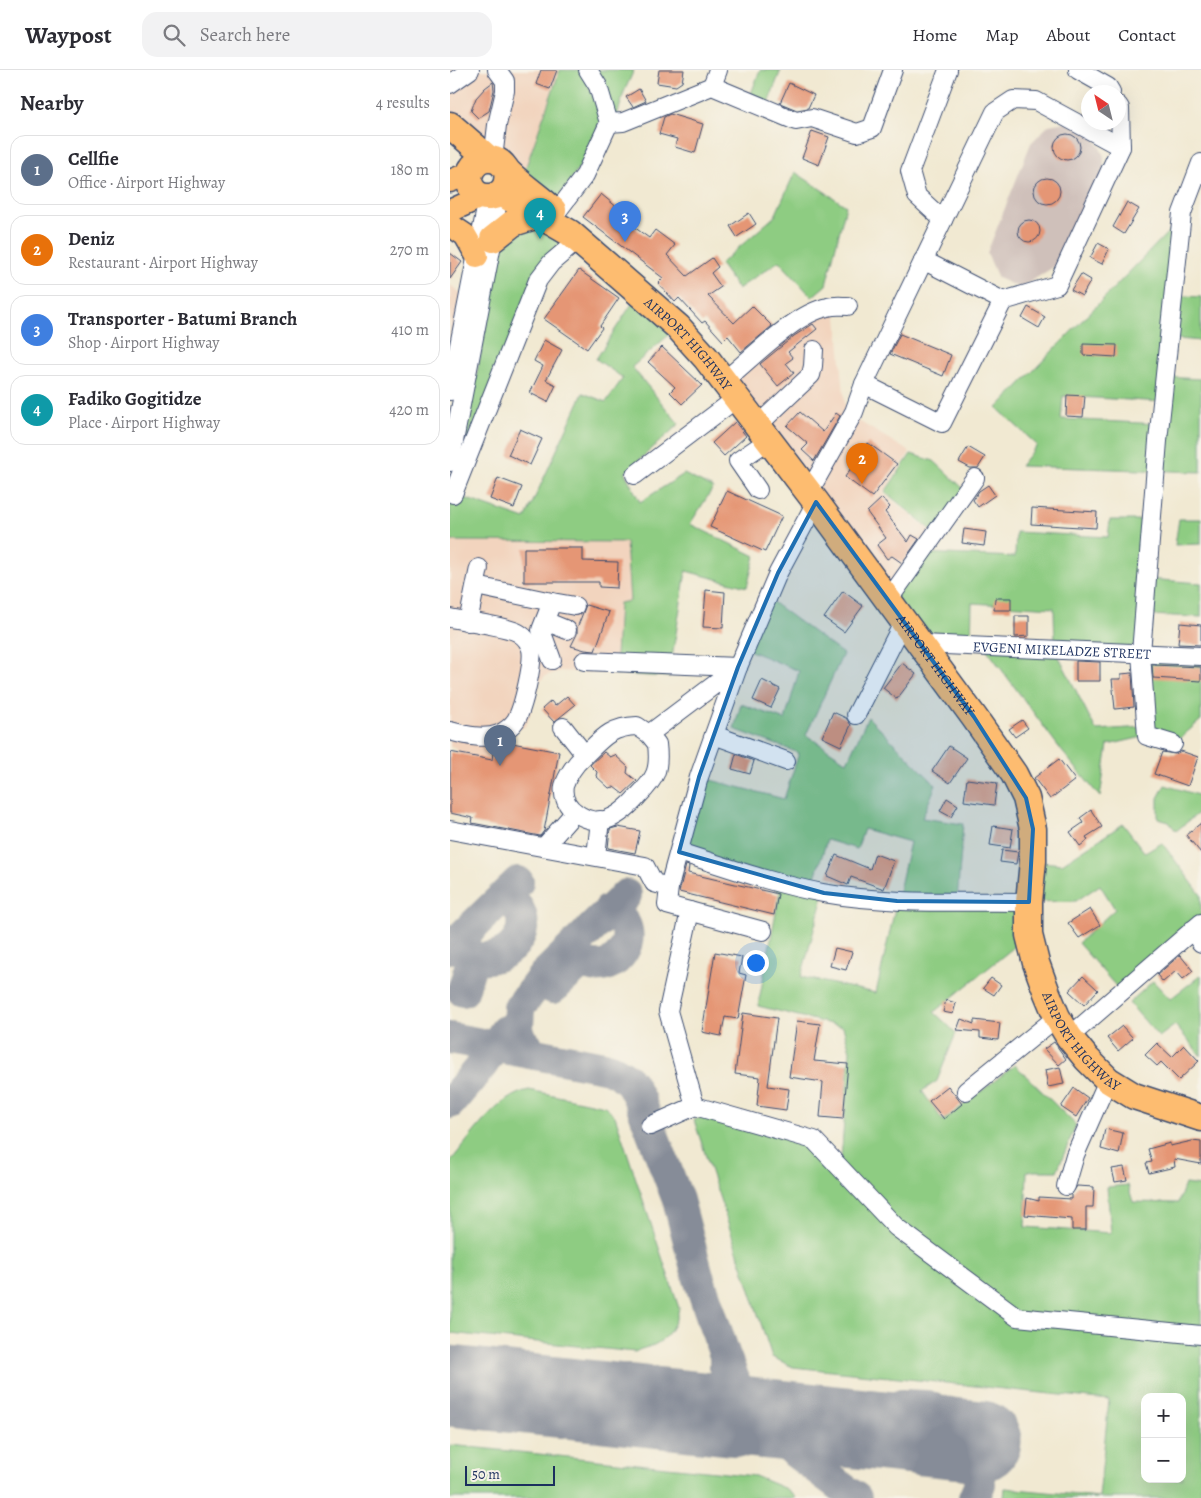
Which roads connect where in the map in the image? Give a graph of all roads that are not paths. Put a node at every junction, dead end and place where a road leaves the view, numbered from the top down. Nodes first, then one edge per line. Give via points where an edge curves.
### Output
1 (470, 70) edge
2 (497, 70) edge
3 (588, 70) edge
4 (893, 70) edge
5 (948, 70) edge
6 (1078, 70) edge
7 (715, 78) edge
8 (450, 84) edge
9 (1104, 85) edge
10 (609, 123) junction
11 (450, 126) edge
12 (1121, 130) edge
13 (450, 143) edge
14 (1121, 147) junction
15 (1201, 163) edge
16 (485, 179) edge
17 (450, 191) edge
18 (450, 203) edge
19 (450, 210) edge
20 (943, 220) junction
21 (450, 225) edge
22 (560, 225) junction
23 (485, 248) junction
24 (922, 263) junction
25 (1003, 301) junction
26 (848, 306) dead end
27 (814, 350) dead end
28 (864, 384) junction
29 (731, 390) junction
30 (450, 391) edge
31 (763, 432) junction
32 (450, 462) edge
33 (635, 475) dead end
34 (975, 478) dead end
35 (758, 490) dead end
36 (453, 494) dead end
37 (812, 497) junction
38 (479, 568) dead end
39 (476, 586) junction
40 (889, 600) junction
41 (552, 602) junction
42 (575, 606) dead end
43 (450, 618) edge
44 (545, 621) junction
45 (904, 621) junction
46 (468, 622) junction
47 (568, 630) dead end
48 (922, 644) junction
49 (1141, 654) junction
50 (1201, 656) edge
51 (552, 660) dead end
52 (584, 661) dead end
53 (738, 667) junction
54 (856, 715) dead end
55 (563, 726) dead end
56 (450, 731) edge
57 (648, 734) junction
58 (714, 736) junction
59 (1173, 744) dead end
60 (585, 755) junction
61 (786, 762) dead end
62 (575, 812) junction
63 (600, 820) junction
64 (450, 830) edge
65 (544, 847) junction
66 (596, 856) junction
67 (678, 856) junction
68 (670, 887) junction
69 (1029, 902) junction
70 (690, 911) junction
71 (763, 931) dead end
72 (1198, 932) edge
73 (1063, 1027) junction
74 (1108, 1080) junction
75 (966, 1091) dead end
76 (696, 1106) junction
77 (1201, 1118) edge
78 (650, 1126) dead end
79 (1066, 1186) dead end
80 (1201, 1335) edge

1 - 8 street
2 - 16 street via 505,81 505,91
3 - 10 street via 598,86
4 - 7 street via 872,128 857,133 812,118 796,121
5 - 20 street via 910,171 917,196
6 - 9 street
7 - 10 street via 623,122
10 - 22 street
11 - 16 highway
12 - 14 street
13 - 16 highway
14 - 20 street via 1036,101 1013,100 995,112
14 - 25 street via 1057,286
15 - 49 street via 1182,214 1158,442
16 - 19 main road
16 - 22 highway, AIRPORT HIGHWAY
16 - 23 street
16 - 23 street
17 - 18 main road
20 - 24 street
21 - 23 main road
22 - 23 highway via 514,223
22 - 29 highway, AIRPORT HIGHWAY via 678,327
22 - 36 street via 551,263 538,280
23 - 30 street
23 - 32 street
24 - 25 street
24 - 28 street
25 - 28 street via 942,423
26 - 29 street via 828,306 795,322
27 - 31 street via 811,374
28 - 37 street via 854,412
29 - 31 highway, AIRPORT HIGHWAY
29 - 33 street
31 - 35 street via 738,461
31 - 37 highway, AIRPORT HIGHWAY
34 - 40 street
37 - 40 highway, AIRPORT HIGHWAY
37 - 53 street
38 - 39 street
39 - 41 street
39 - 46 street
40 - 45 highway, AIRPORT HIGHWAY
41 - 42 street
41 - 44 street
43 - 46 street
44 - 47 street
44 - 51 street via 541,630
45 - 48 highway, AIRPORT HIGHWAY
45 - 54 street
46 - 56 street via 510,628 526,639 532,658 529,679 517,718 500,734 484,738
48 - 49 street, EVGENI MIKELADZE STREET
48 - 69 highway, AIRPORT HIGHWAY via 1014,774 1026,798 1033,829
49 - 50 street, EVGENI MIKELADZE STREET
49 - 59 street via 1147,736
52 - 53 street
53 - 57 street
53 - 58 street
55 - 60 street
57 - 60 street via 637,726 612,730
57 - 63 street via 657,744 658,754 652,781 626,809
58 - 61 street
58 - 67 street via 699,777
60 - 62 street via 569,775 564,788 565,798
62 - 63 street via 590,821
62 - 65 street
63 - 66 street
64 - 65 street
65 - 66 street
66 - 68 street via 645,866 654,883
67 - 68 street
67 - 69 street via 824,893 897,901
68 - 70 street via 667,905
69 - 73 highway, AIRPORT HIGHWAY via 1029,935 1036,964
70 - 71 street
70 - 76 street via 668,1011
72 - 73 street
73 - 74 highway, AIRPORT HIGHWAY
73 - 75 street
74 - 77 highway, AIRPORT HIGHWAY via 1134,1096
74 - 79 street via 1075,1154
76 - 78 street
76 - 80 street via 814,1140 896,1227 1017,1317

